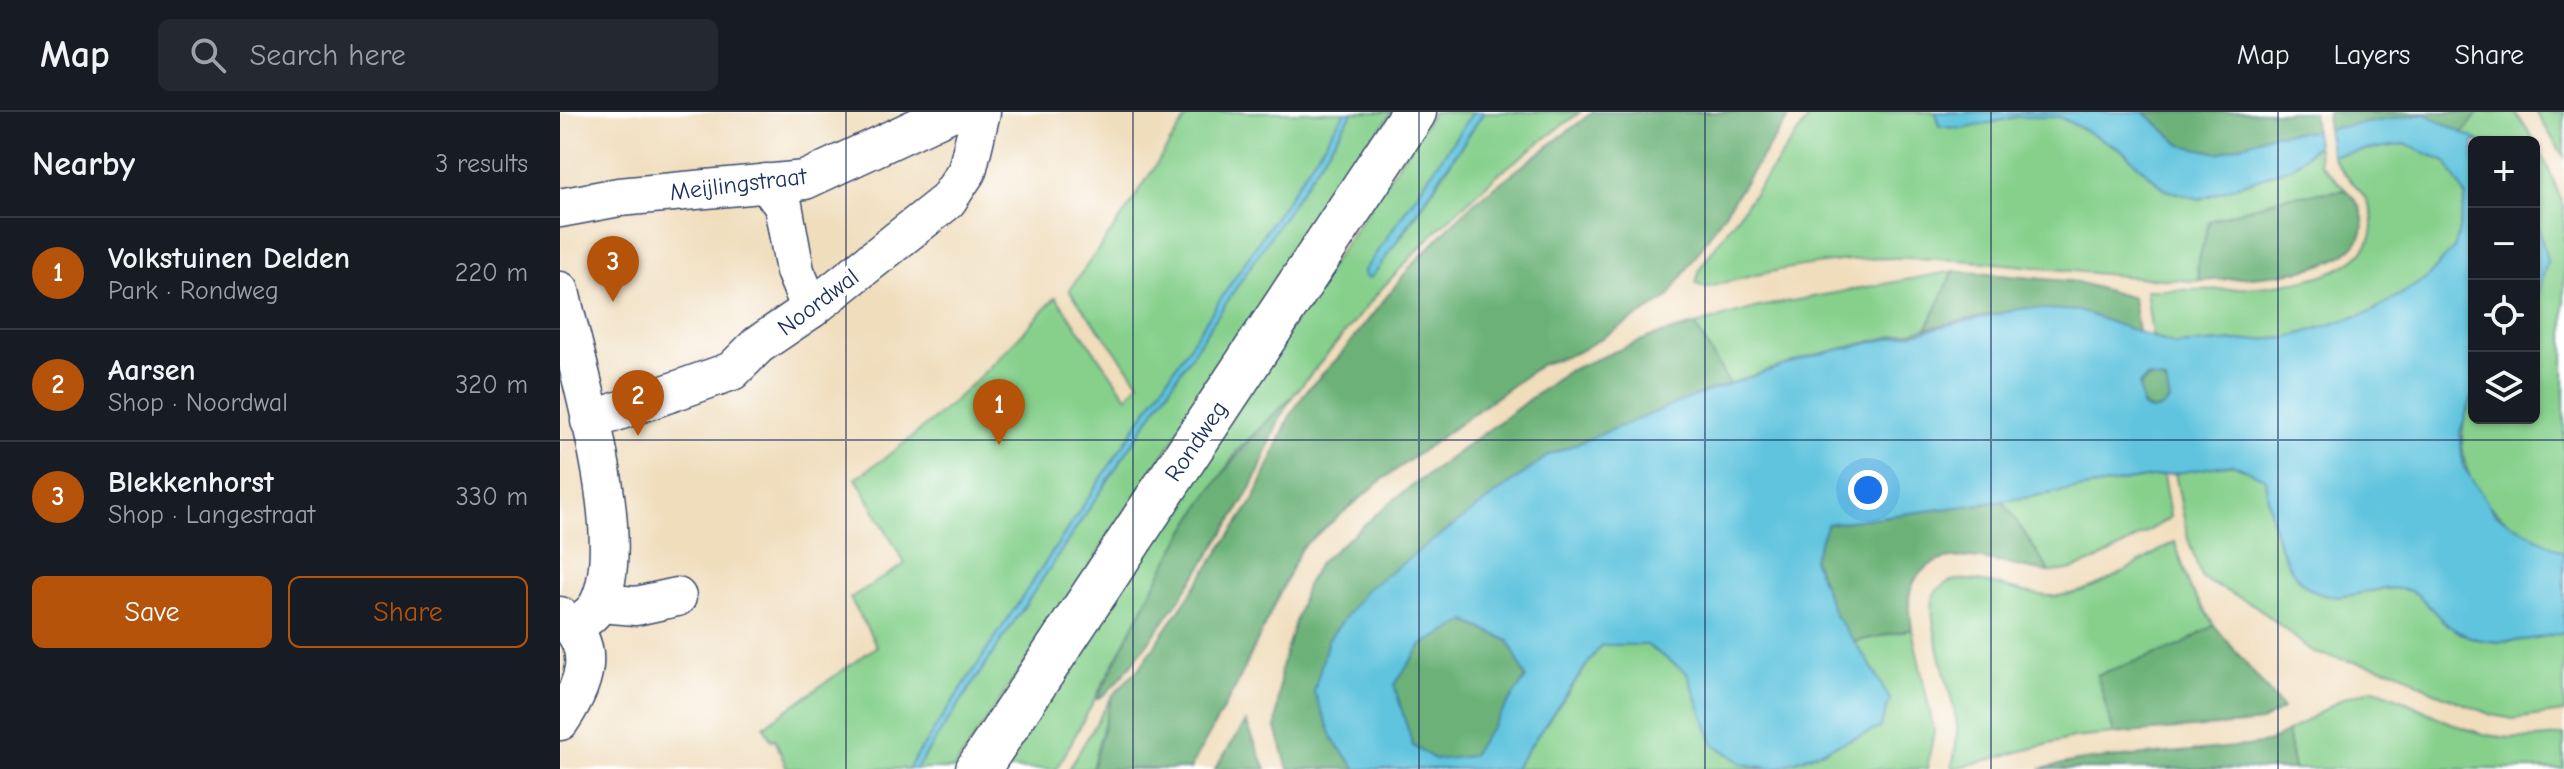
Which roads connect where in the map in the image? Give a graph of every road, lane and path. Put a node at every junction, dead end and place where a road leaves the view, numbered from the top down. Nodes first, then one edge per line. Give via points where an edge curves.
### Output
1 (951, 112) edge
2 (981, 112) edge
3 (1414, 112) edge
4 (766, 183) junction
5 (560, 208) edge
6 (560, 291) edge
7 (811, 309) junction
8 (577, 405) edge
9 (677, 597) dead end
10 (577, 615) edge
11 (560, 721) edge
12 (978, 769) edge

1 - 4 street, Meijlingstraat via 805,180
2 - 7 street, Noordwal via 967,171 947,201
3 - 12 main road, Rondweg
4 - 5 street, Meijlingstraat
4 - 7 street via 783,205 795,271
6 - 8 street
7 - 8 street, Noordwal via 758,345 732,371
8 - 10 street via 604,470 607,523 605,576
9 - 10 street
10 - 11 street via 585,678

